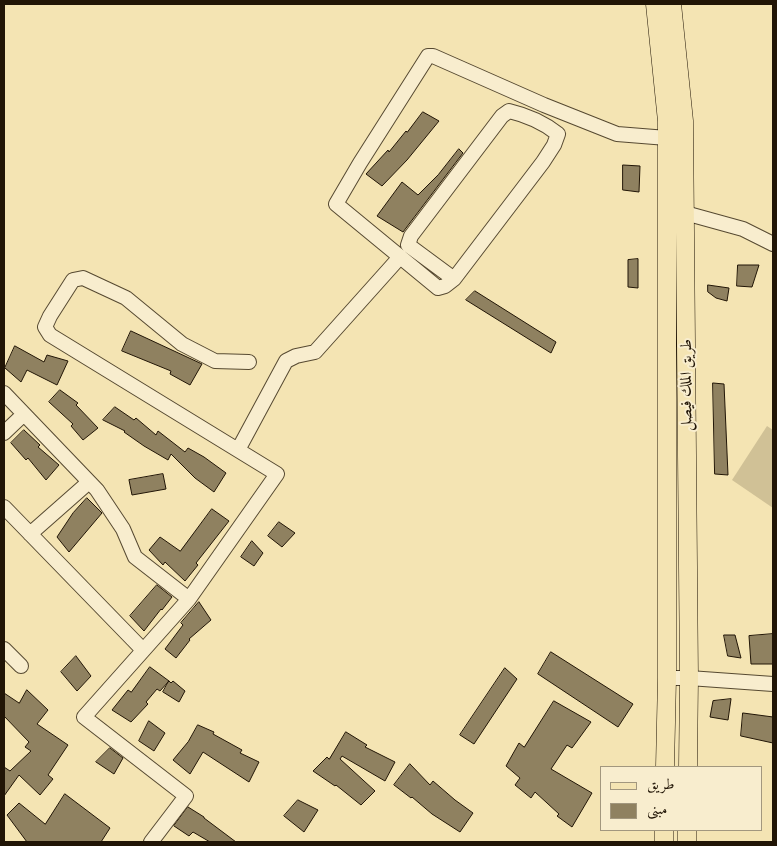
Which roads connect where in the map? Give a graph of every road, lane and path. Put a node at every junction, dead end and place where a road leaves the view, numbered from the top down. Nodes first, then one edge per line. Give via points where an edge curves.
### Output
1 (655, 4) edge
2 (672, 4) edge
3 (667, 138) junction
4 (685, 212) junction
5 (773, 244) edge
6 (400, 257) junction
7 (454, 279) junction
8 (249, 362) dead end
9 (4, 393) edge
10 (24, 414) junction
11 (4, 432) edge
12 (238, 450) junction
13 (89, 482) junction
14 (4, 507) edge
15 (30, 534) junction
16 (189, 599) junction
17 (4, 649) edge
18 (143, 650) junction
19 (21, 666) dead end
20 (667, 678) junction
21 (689, 678) junction
22 (773, 684) edge
23 (665, 766) edge
24 (688, 766) edge
25 (151, 842) edge

1 - 3 main road, طريق الملك فيصل
2 - 4 main road, طريق الملك فيصل via 684,121
3 - 6 street via 617,134 428,56 336,204
3 - 20 main road, طريق الملك فيصل
4 - 5 street via 743,229
4 - 21 main road, طريق الملك فيصل
6 - 7 street via 438,288
6 - 12 street via 315,352 286,361
7 - 7 street via 408,245 411,236 508,111 548,126 558,134 554,145
8 - 12 street via 216,361 182,344 126,298 83,278 73,280 45,327 50,335
9 - 10 street
10 - 11 street
10 - 13 street
12 - 16 street via 277,474
13 - 15 street
13 - 16 street via 122,529 135,558
14 - 15 street
15 - 18 street
16 - 18 street
17 - 19 street
18 - 25 street via 84,717 186,796
20 - 21 street
20 - 23 main road, طريق الملك فيصل
21 - 22 street
21 - 24 main road, طريق الملك فيصل

